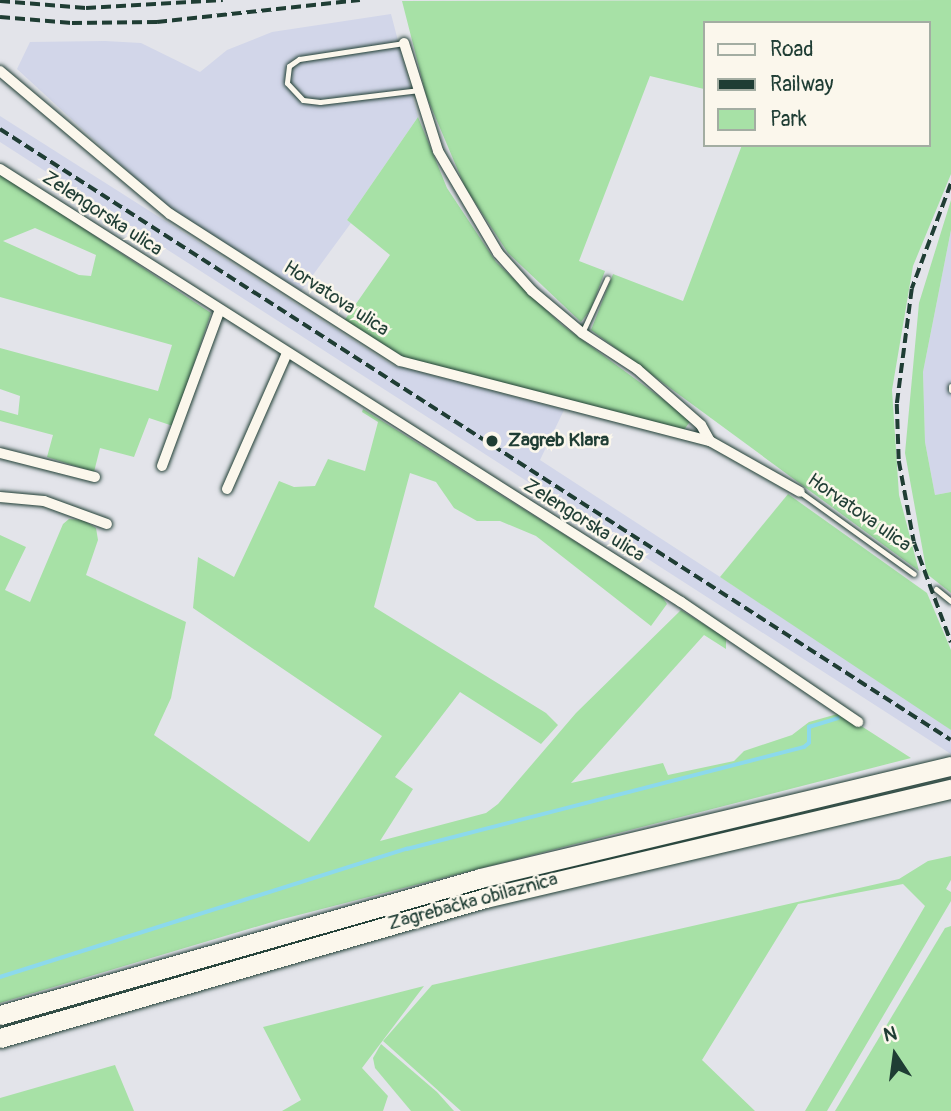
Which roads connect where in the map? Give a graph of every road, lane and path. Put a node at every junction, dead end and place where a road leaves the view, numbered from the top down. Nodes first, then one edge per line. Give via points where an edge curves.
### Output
1 (404, 43) joint
2 (0, 71) edge
3 (419, 90) junction
4 (0, 169) edge
5 (607, 279) dead end
6 (219, 312) junction
7 (582, 333) junction
8 (286, 355) junction
9 (710, 441) junction
10 (0, 453) edge
11 (162, 466) dead end
12 (95, 477) dead end
13 (228, 489) dead end
14 (800, 492) joint
15 (0, 497) edge
16 (107, 524) dead end
17 (914, 574) dead end
18 (936, 589) dead end
19 (951, 601) edge
20 (858, 722) dead end
21 (951, 766) edge
22 (951, 789) edge
23 (0, 1015) edge
24 (0, 1038) edge

1 - 3 street, Horvatova ulica
1 - 3 lane via 299,59 289,66 287,83 303,100 320,102
2 - 9 street, Horvatova ulica via 170,214 400,361
3 - 7 street, Horvatova ulica via 438,151 498,253 532,291
4 - 6 street, Zelengorska ulica
5 - 7 lane
6 - 8 street, Zelengorska ulica
6 - 11 street
7 - 9 street, Horvatova ulica via 638,369 701,425
8 - 13 street
8 - 20 street, Zelengorska ulica via 681,602
9 - 14 street, Horvatova ulica
10 - 12 street
14 - 17 lane, Horvatova ulica
15 - 16 street via 44,501
18 - 19 lane
21 - 23 highway, Zagrebačka obilaznica via 454,885
22 - 24 highway, Zagrebačka obilaznica via 485,898

